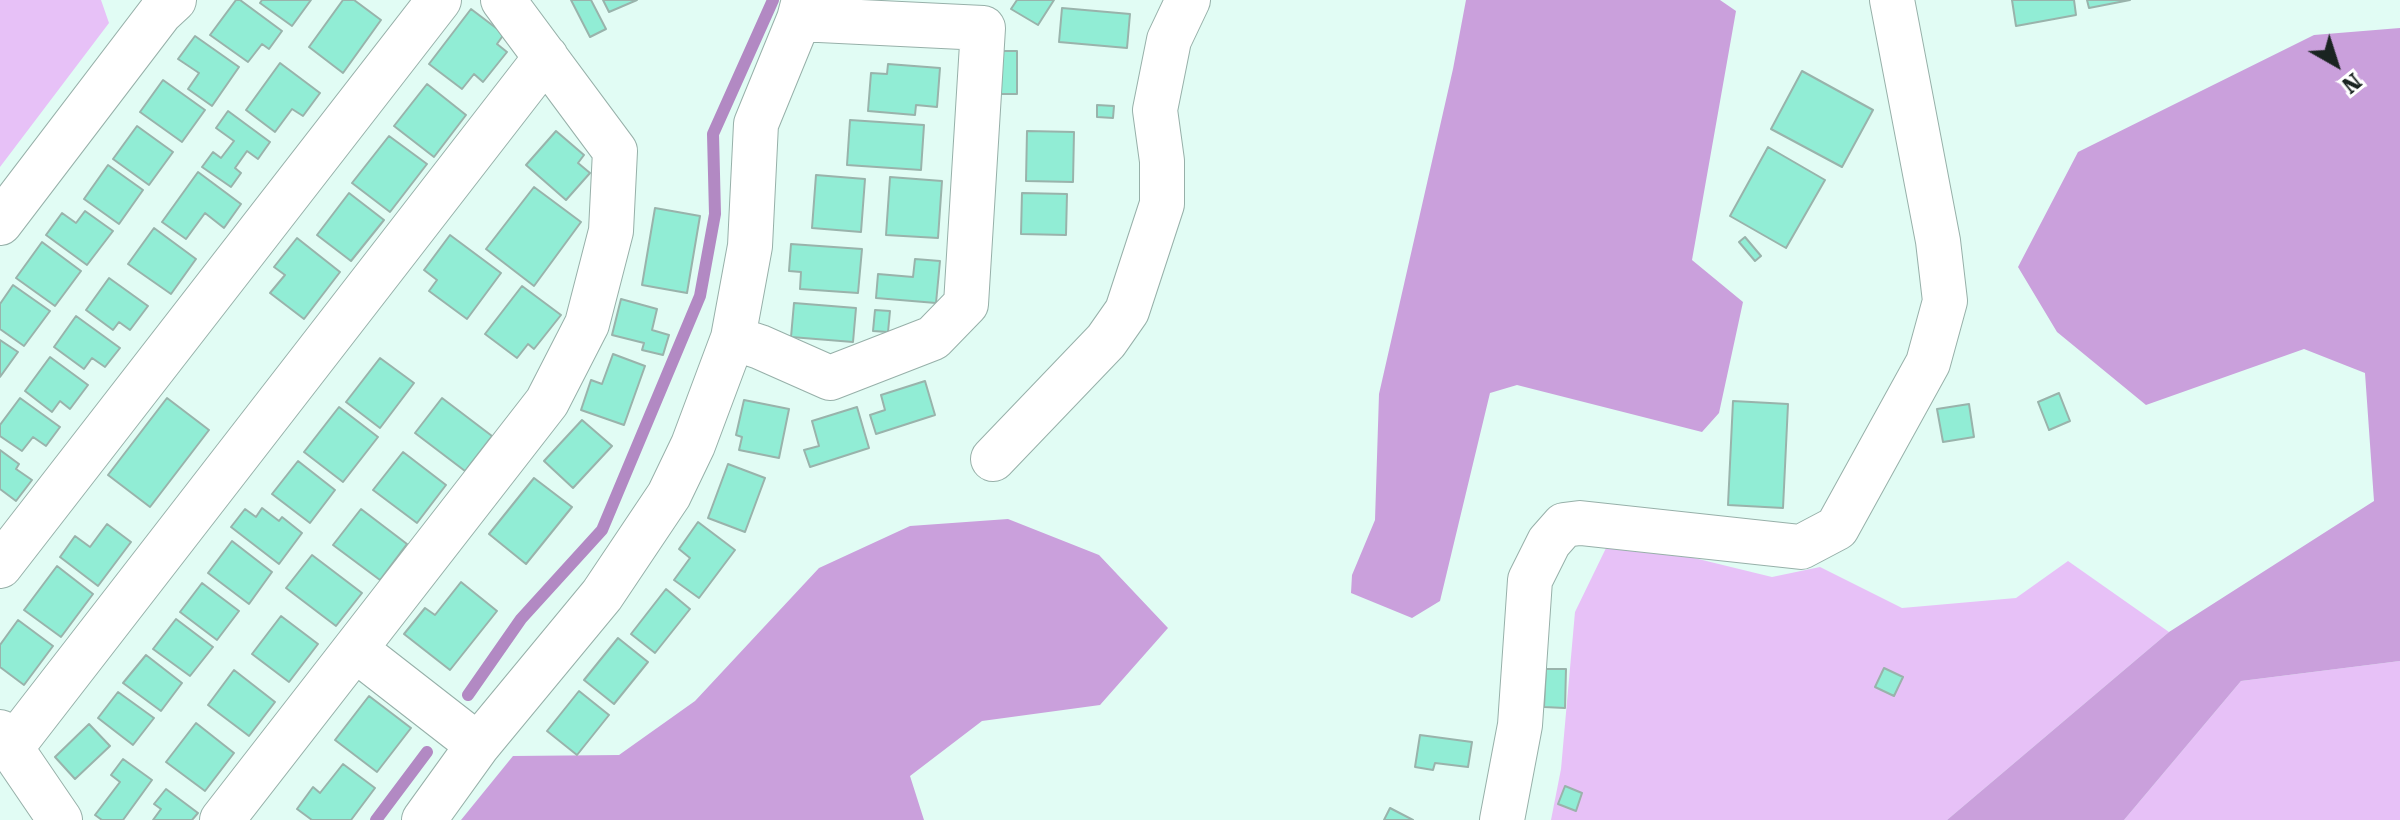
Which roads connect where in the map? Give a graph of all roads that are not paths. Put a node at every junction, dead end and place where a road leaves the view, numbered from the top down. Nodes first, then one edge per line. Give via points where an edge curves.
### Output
1 (174, 0) edge
2 (439, 0) edge
3 (503, 0) edge
4 (1188, 0) edge
5 (1892, 0) edge
6 (802, 9) edge
7 (546, 57) junction
8 (0, 223) edge
9 (733, 338) junction
10 (993, 459) dead end
11 (0, 566) edge
12 (356, 650) junction
13 (5, 740) edge
14 (478, 745) junction
15 (60, 820) edge
16 (222, 820) edge
17 (424, 820) edge
18 (1502, 820) edge

1 - 8 street
2 - 11 street
3 - 7 street
4 - 10 street via 1169,40 1155,110 1162,204 1127,311 1106,341
5 - 18 street via 1945,301 1928,363 1837,528 1801,547 1564,525 1530,580 1520,725
6 - 9 street via 756,124 750,246
6 - 9 street via 983,28 966,304 933,338 830,378
7 - 12 street via 615,151 611,231 587,324 547,402
7 - 13 street
9 - 14 street via 669,495 602,595
12 - 14 street
12 - 16 street
13 - 15 street
14 - 17 street

